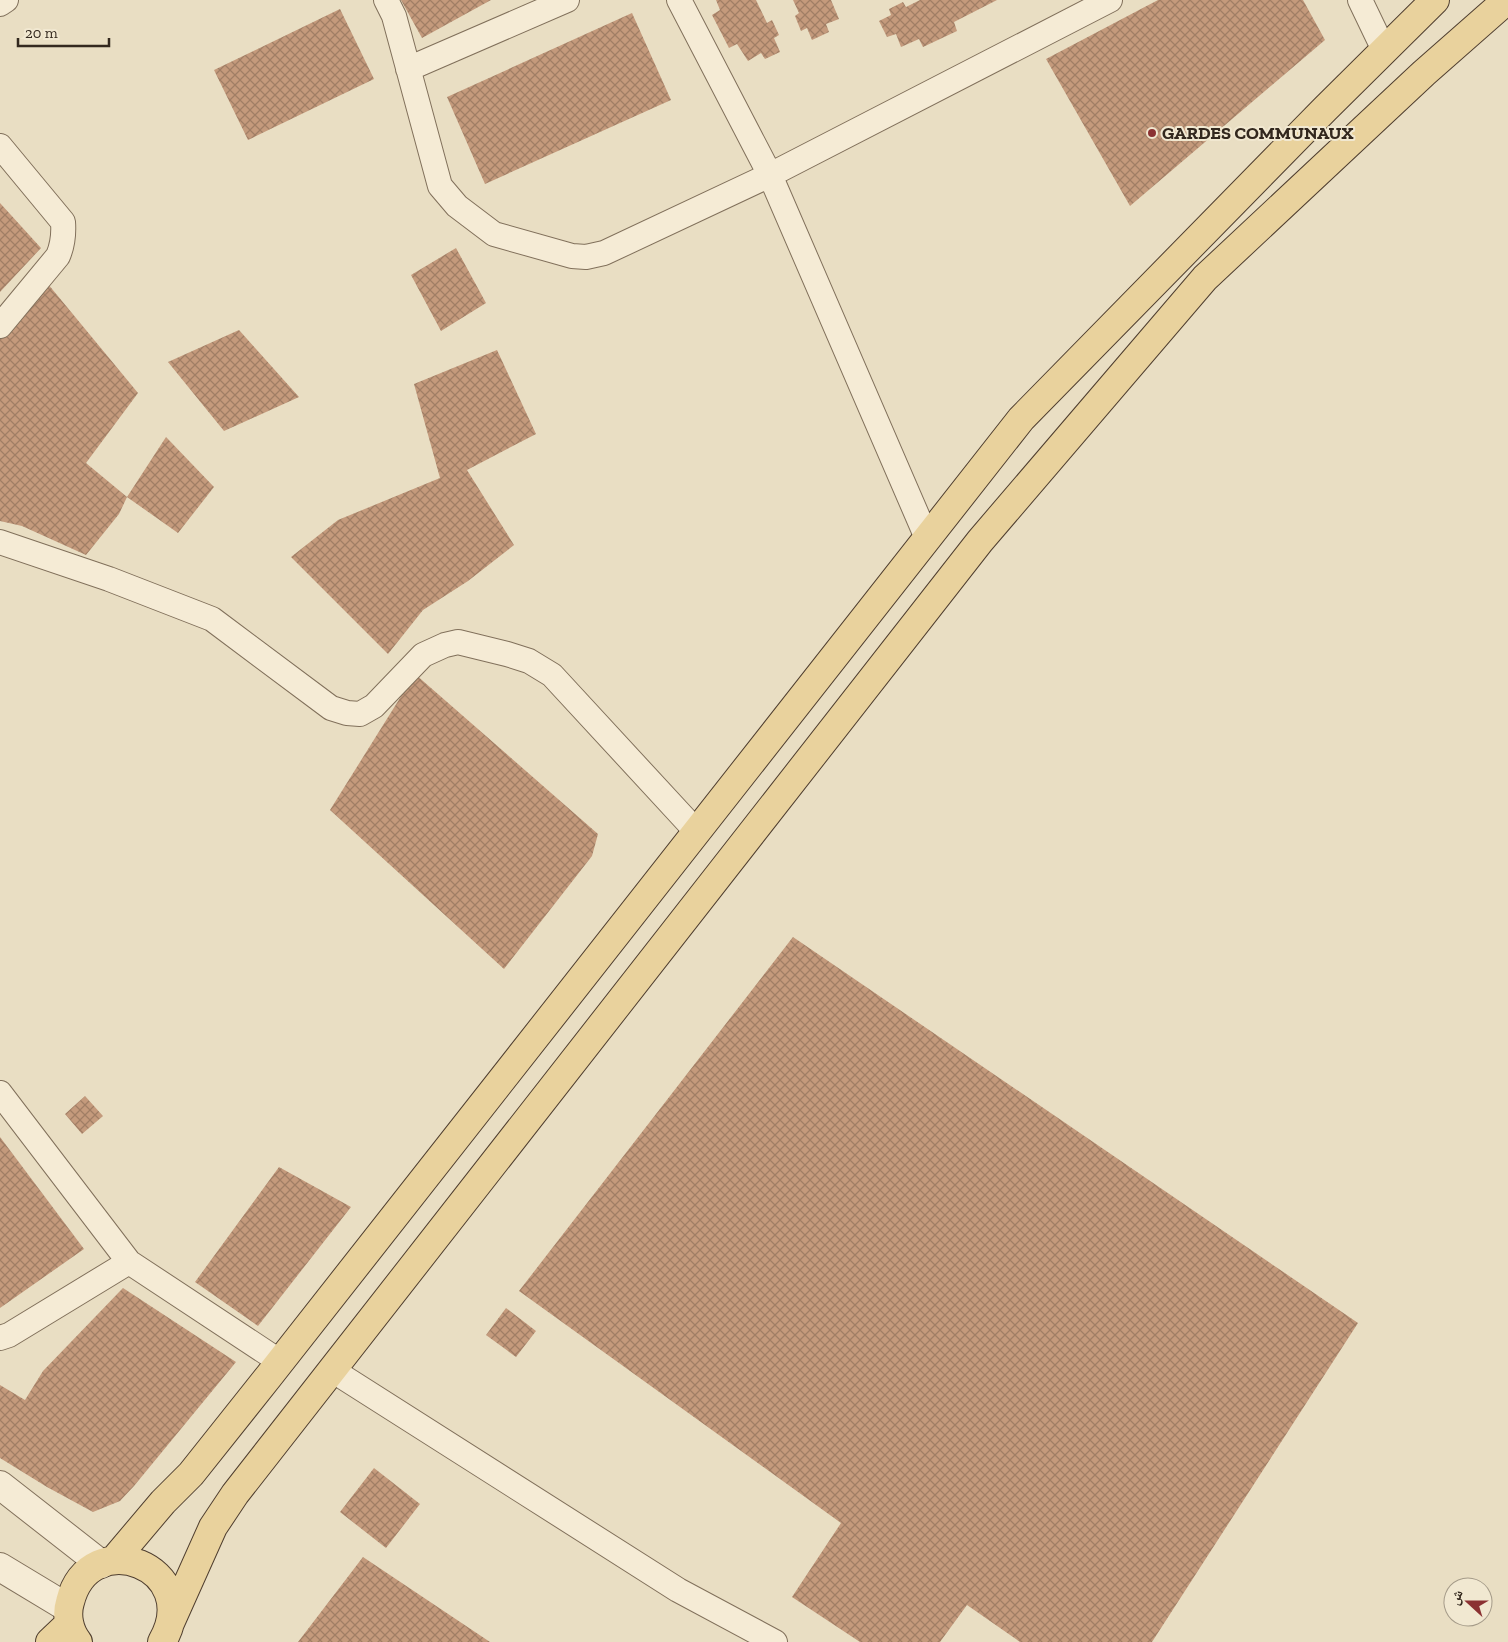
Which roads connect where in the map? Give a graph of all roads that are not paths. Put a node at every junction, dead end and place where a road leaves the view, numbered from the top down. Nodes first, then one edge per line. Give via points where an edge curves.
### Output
1 (6, 0) edge
2 (386, 0) edge
3 (567, 0) edge
4 (678, 0) edge
5 (1110, 0) edge
6 (1360, 0) edge
7 (1434, 0) edge
8 (1507, 0) edge
9 (0, 4) edge
10 (1384, 50) junction
11 (408, 69) junction
12 (0, 146) edge
13 (770, 175) junction
14 (0, 326) edge
15 (927, 538) junction
16 (0, 542) edge
17 (696, 831) junction
18 (0, 1092) edge
19 (129, 1262) junction
20 (0, 1338) edge
21 (279, 1361) junction
22 (332, 1370) junction
23 (0, 1485) edge
24 (108, 1562) junction
25 (0, 1567) edge
26 (66, 1629) edge
27 (166, 1632) edge
28 (775, 1642) edge

1 - 9 street
2 - 11 street via 394,16
3 - 11 street
4 - 13 street
5 - 13 street
6 - 10 street
7 - 10 main road
8 - 22 main road via 1424,73 1205,278 980,541
10 - 15 main road via 1021,419
11 - 13 street via 440,186 457,206 494,234 586,257 604,253
12 - 14 street via 63,222 64,235 58,256
13 - 15 street
15 - 17 main road
16 - 17 street via 212,619 331,708 347,712 360,714 374,706 423,655 445,645 458,642 529,661 552,675
17 - 21 main road
18 - 19 street
19 - 20 street
19 - 21 street
21 - 24 main road via 191,1474
22 - 27 main road via 213,1527
22 - 28 street via 678,1590
23 - 24 street
24 - 26 main road via 83,1575 73,1590
24 - 27 main road via 132,1561 149,1568 162,1580 170,1596 172,1614
25 - 26 street

